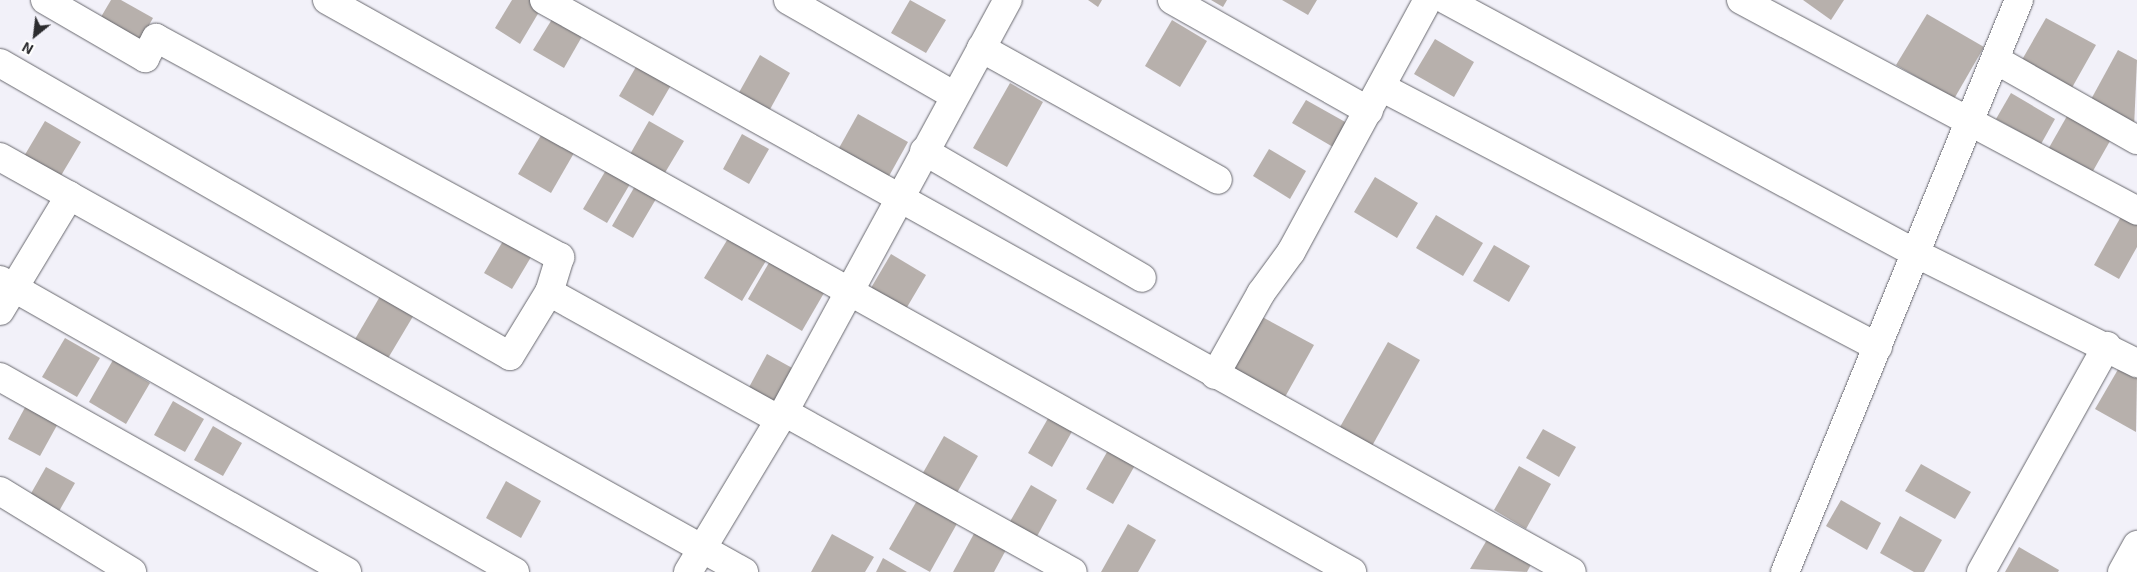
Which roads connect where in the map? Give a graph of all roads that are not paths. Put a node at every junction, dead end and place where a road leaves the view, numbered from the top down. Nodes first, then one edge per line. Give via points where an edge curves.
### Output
1 (45, 0) edge
2 (327, 0) edge
3 (544, 0) edge
4 (788, 0) edge
5 (1008, 0) edge
6 (1172, 0) edge
7 (1428, 0) edge
8 (1446, 0) edge
9 (1741, 0) edge
10 (2019, 0) edge
11 (980, 48) junction
12 (1996, 60) junction
13 (0, 63) edge
14 (1381, 87) junction
15 (953, 96) junction
16 (1369, 111) junction
17 (1970, 119) junction
18 (2137, 140) edge
19 (924, 151) junction
20 (0, 157) edge
21 (1218, 180) dead end
22 (70, 194) junction
23 (899, 201) junction
24 (2137, 211) edge
25 (1916, 254) junction
26 (1142, 278) dead end
27 (7, 284) edge
28 (549, 292) junction
29 (850, 292) junction
30 (0, 311) edge
31 (2107, 346) junction
32 (1878, 347) junction
33 (2137, 363) edge
34 (1215, 375) junction
35 (0, 377) edge
36 (781, 416) junction
37 (0, 491) edge
38 (2137, 545) edge
39 (701, 548) junction
40 (132, 572) edge
41 (347, 572) edge
42 (515, 572) edge
43 (688, 572) edge
44 (744, 572) edge
45 (1073, 572) edge
46 (1352, 572) edge
47 (1572, 572) edge
48 (1785, 572) edge
49 (1981, 572) edge
50 (2122, 572) edge

1 - 28 street via 145,58 156,38 560,257
2 - 29 street
3 - 23 street
4 - 15 street
5 - 11 street
6 - 16 street
7 - 14 street
8 - 25 street
9 - 17 street
10 - 12 street
11 - 15 street
11 - 21 street
12 - 17 street
12 - 18 street
13 - 28 street via 510,356
14 - 16 street
14 - 32 street
15 - 19 street
16 - 34 street
17 - 24 street
17 - 25 street
19 - 23 street
19 - 26 street
20 - 22 street
22 - 27 street
22 - 39 street
23 - 29 street
23 - 34 street
25 - 31 street
25 - 32 street
27 - 30 street
27 - 42 street
28 - 36 street
29 - 36 street
29 - 46 street
31 - 33 street
31 - 49 street
32 - 48 street
34 - 47 street
35 - 41 street
36 - 39 street
36 - 45 street
37 - 40 street
38 - 50 street
39 - 43 street
39 - 44 street

